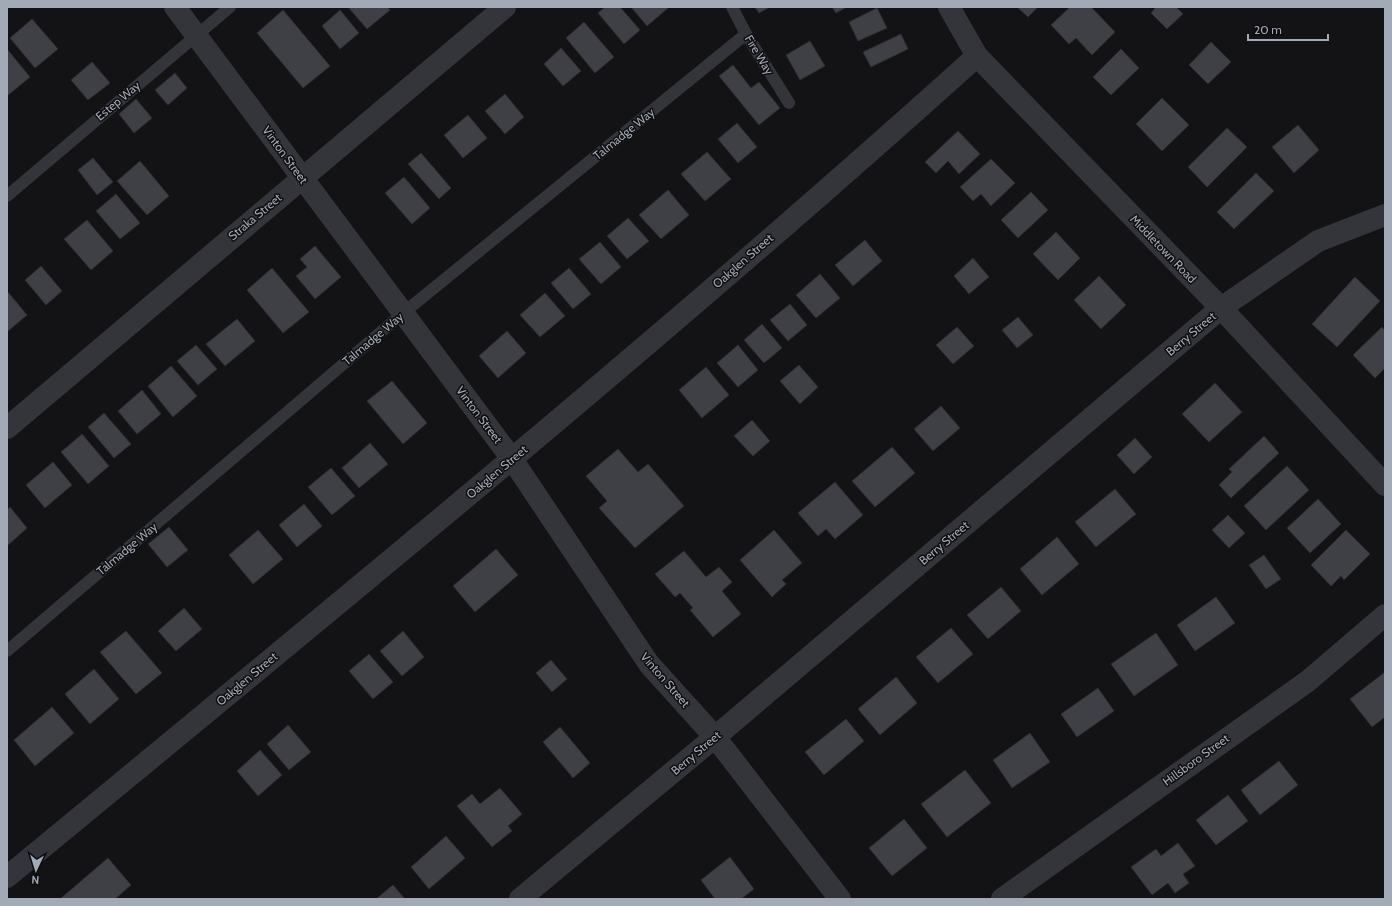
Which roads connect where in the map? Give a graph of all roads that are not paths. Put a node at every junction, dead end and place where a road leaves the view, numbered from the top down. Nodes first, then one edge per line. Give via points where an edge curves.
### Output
1 (175, 7) edge
2 (230, 7) edge
3 (505, 7) edge
4 (732, 7) edge
5 (949, 7) edge
6 (197, 34) junction
7 (746, 34) junction
8 (977, 56) junction
9 (789, 103) dead end
10 (302, 177) junction
11 (7, 196) edge
12 (1385, 215) edge
13 (1221, 308) junction
14 (402, 314) junction
15 (7, 428) edge
16 (512, 459) junction
17 (1385, 485) edge
18 (1385, 615) edge
19 (7, 651) edge
20 (715, 737) junction
21 (7, 877) edge
22 (520, 899) edge
23 (840, 899) edge
24 (1002, 899) edge

1 - 6 street, Vinton Street
2 - 6 lane, Estep Way
3 - 10 street, Straka Street
4 - 7 lane, Fire Way
5 - 8 street, Middletown Road
6 - 10 street, Vinton Street
6 - 11 lane, Estep Way
7 - 9 lane, Fire Way
7 - 14 lane, Talmadge Way
8 - 13 street, Middletown Road
8 - 16 street, Oakglen Street via 836,181
10 - 14 street, Vinton Street
10 - 15 street, Straka Street
12 - 13 street, Berry Street via 1318,241
13 - 17 street, Middletown Road
13 - 20 street, Berry Street
14 - 16 street, Vinton Street
14 - 19 lane, Talmadge Way
16 - 20 street, Vinton Street via 648,664
16 - 21 street, Oakglen Street
18 - 24 street, Hillsboro Street via 1308,681
20 - 22 street, Berry Street
20 - 23 street, Vinton Street

